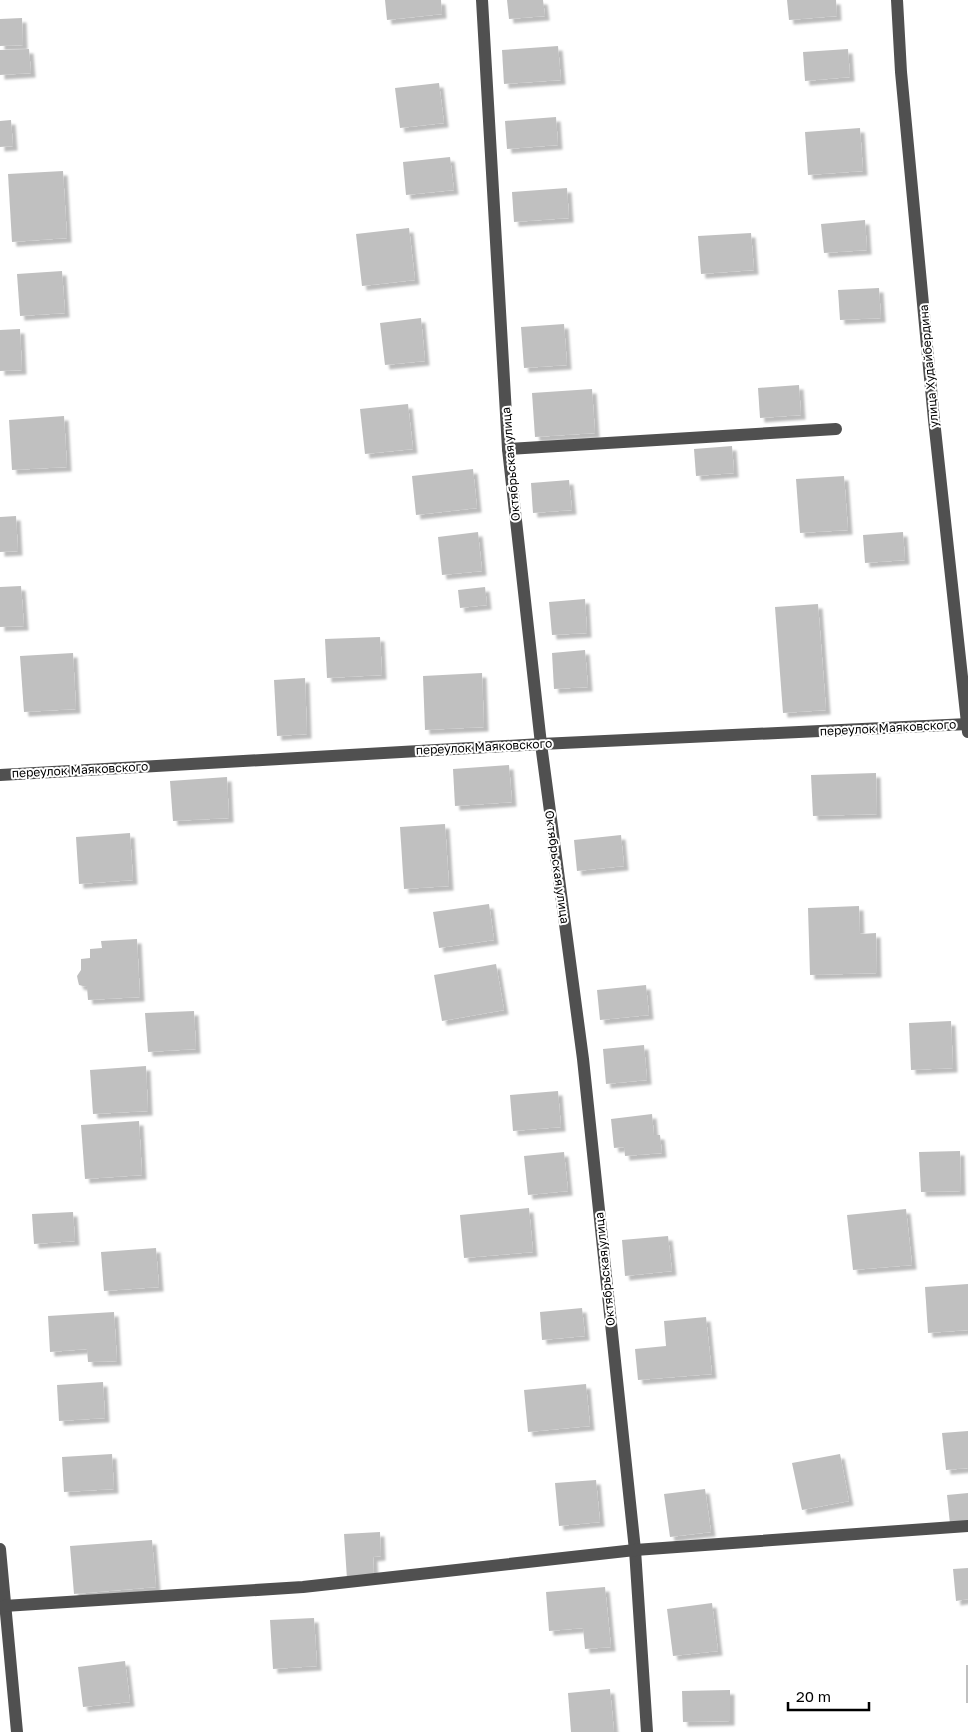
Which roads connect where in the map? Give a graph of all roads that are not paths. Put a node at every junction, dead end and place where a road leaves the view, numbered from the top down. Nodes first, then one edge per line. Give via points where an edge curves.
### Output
1 (482, 0) edge
2 (897, 0) edge
3 (836, 429) dead end
4 (508, 448) junction
5 (968, 727) edge
6 (541, 744) junction
7 (0, 775) edge
8 (968, 1526) edge
9 (0, 1549) edge
10 (635, 1550) junction
11 (4, 1606) junction
12 (16, 1732) edge
13 (647, 1732) edge

1 - 4 street, Октябрьская улица
2 - 5 street, улица Худайбердина via 934,420
3 - 4 street
4 - 6 street, Октябрьская улица
5 - 6 street, переулок Маяковского
6 - 7 street, переулок Маяковского
6 - 10 street, Октябрьская улица via 583,1060
8 - 10 street
9 - 11 street
10 - 11 street via 303,1586
10 - 13 street, Октябрьская улица
11 - 12 street

